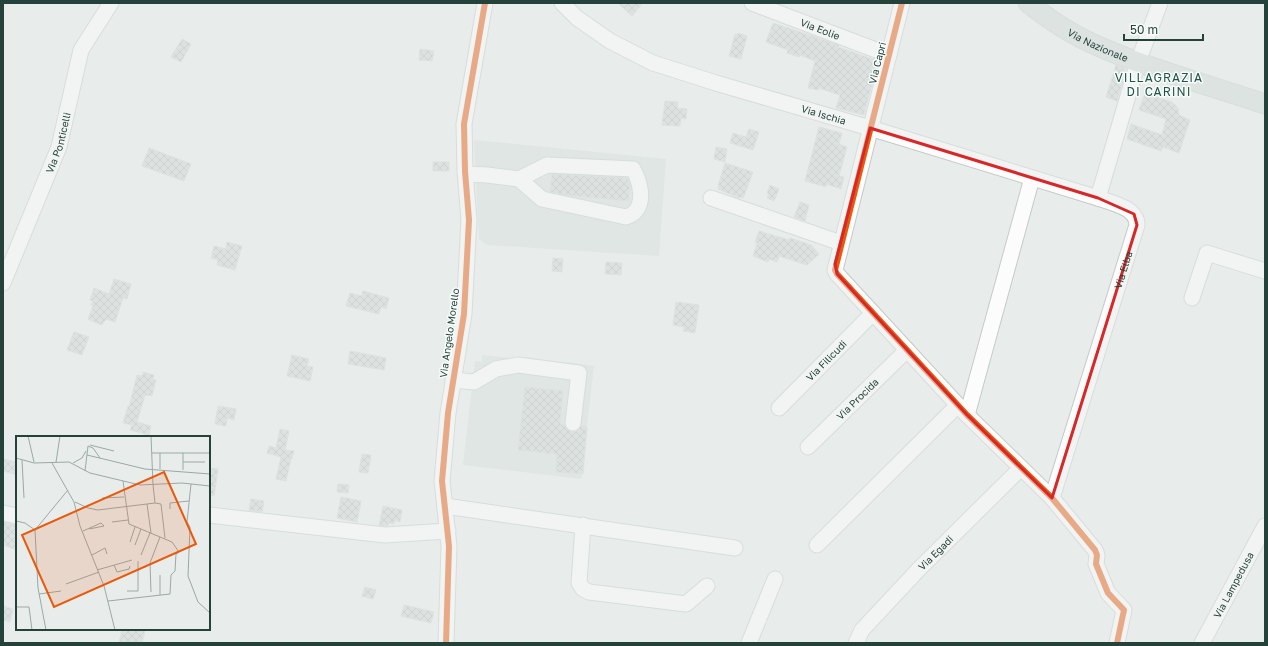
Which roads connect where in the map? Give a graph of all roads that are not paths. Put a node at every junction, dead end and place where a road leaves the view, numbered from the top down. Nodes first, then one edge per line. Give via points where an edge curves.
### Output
1 (111, 3) edge
2 (485, 3) edge
3 (562, 3) edge
4 (752, 3) edge
5 (902, 3) edge
6 (1028, 3) edge
7 (1160, 3) edge
8 (889, 55) junction
9 (1138, 62) junction
10 (1265, 104) edge
11 (870, 128) junction
12 (466, 174) junction
13 (1032, 178) junction
14 (519, 179) junction
15 (711, 198) dead end
16 (1098, 198) junction
17 (841, 243) junction
18 (1265, 271) edge
19 (3, 282) edge
20 (1192, 298) dead end
21 (873, 313) junction
22 (907, 350) junction
23 (453, 380) junction
24 (779, 408) dead end
25 (963, 410) junction
26 (573, 423) dead end
27 (808, 447) dead end
28 (1021, 468) junction
29 (1052, 498) junction
30 (445, 506) junction
31 (3, 513) edge
32 (210, 515) edge
33 (16, 516) edge
34 (583, 526) junction
35 (1265, 526) edge
36 (448, 531) junction
37 (817, 545) dead end
38 (735, 548) dead end
39 (775, 579) dead end
40 (707, 586) dead end
41 (446, 643) edge
42 (749, 643) edge
43 (856, 643) edge
44 (1117, 643) edge
45 (1202, 643) edge

1 - 19 street, Via Ponticelli via 81,50 59,148
2 - 12 street, Via Angelo Morello via 464,124
3 - 11 street, Via Ischia via 577,18 610,41 653,63
4 - 8 street, Via Eolie
5 - 8 street, Via Capri
6 - 9 main road, Via Nazionale via 1086,40
7 - 9 street
8 - 11 street, Via Capri
9 - 10 main road, Via Nazionale
9 - 16 street
11 - 13 street, Via Ischia
11 - 17 street, Via Capri
12 - 14 street
12 - 23 street, Via Angelo Morello via 469,220 464,314
13 - 16 street, Via Ischia
13 - 25 street
14 - 14 street via 547,165 633,169 638,177 640,204 634,213 626,217 542,199
15 - 17 street
16 - 29 street, Via Elba via 1127,209 1134,214 1137,225
17 - 21 street, Via Capri via 835,270
18 - 20 street via 1207,253
21 - 22 street
21 - 24 street, Via Filicudi
22 - 25 street
22 - 27 street, Via Procida
23 - 26 street via 474,382 496,369 518,365 578,373
23 - 30 street, Via Angelo Morello via 442,481
25 - 28 street
25 - 37 street
28 - 29 street
28 - 43 street, Via Egadi via 862,630
29 - 44 street via 1094,550 1097,555 1096,564 1108,593 1124,610
30 - 34 street
30 - 36 street, Via Angelo Morello
31 - 33 street
32 - 36 street via 385,535
34 - 38 street
34 - 40 street via 579,583 589,592 686,604
35 - 45 street, Via Lampedusa
36 - 41 street, Via Angelo Morello
39 - 42 street

